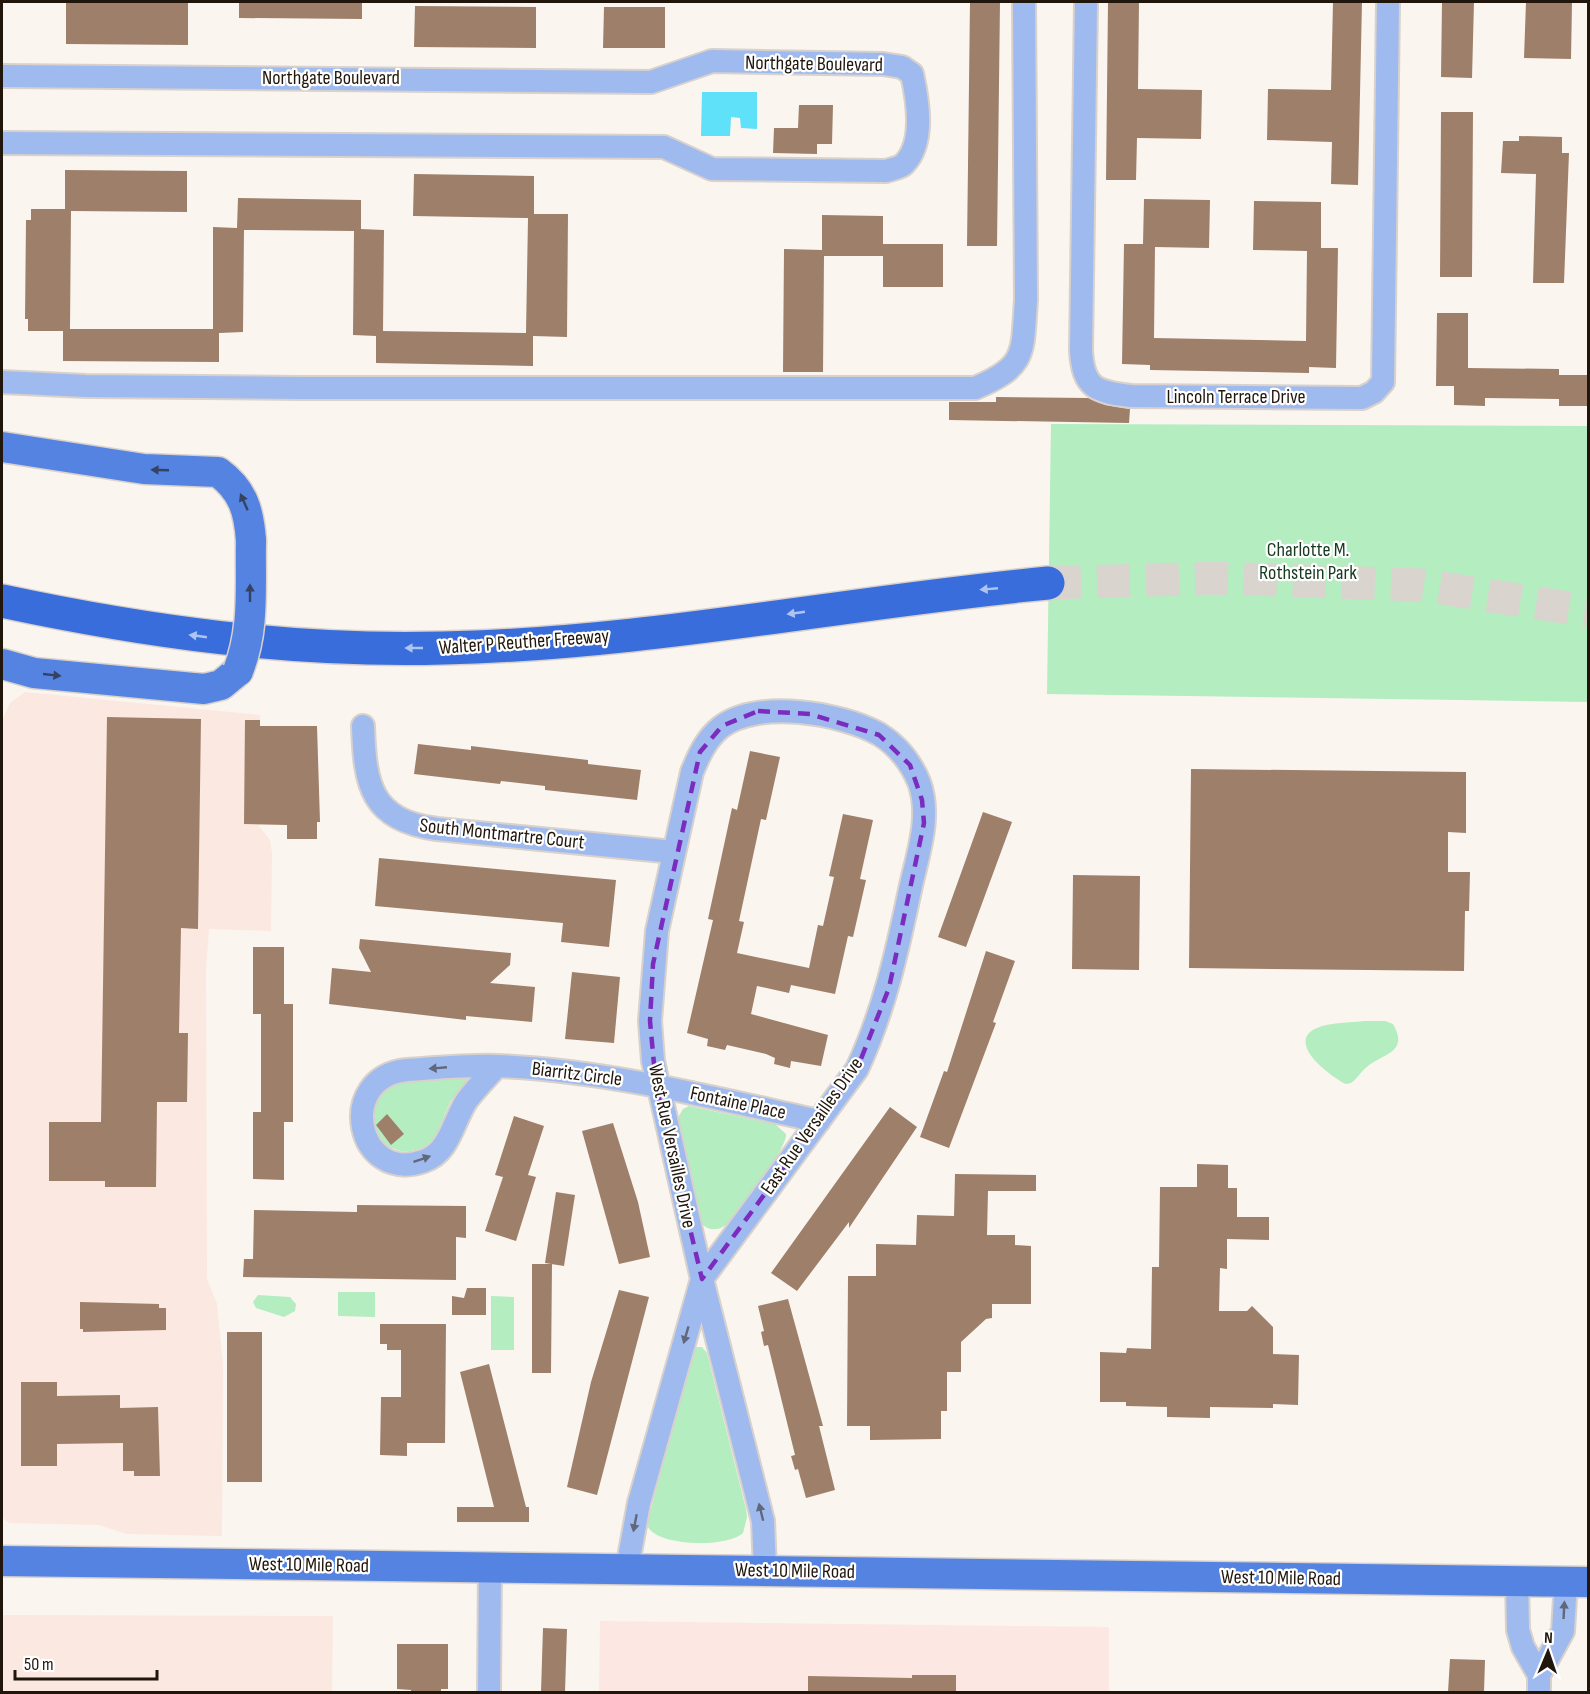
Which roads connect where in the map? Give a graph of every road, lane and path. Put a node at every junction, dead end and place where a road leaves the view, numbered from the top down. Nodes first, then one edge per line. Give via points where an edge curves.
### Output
1 (1024, 2) edge
2 (1086, 2) edge
3 (1388, 2) edge
4 (2, 76) edge
5 (2, 143) edge
6 (2, 382) edge
7 (2, 447) edge
8 (1048, 583) tunnel mouth
9 (2, 601) edge
10 (2, 664) edge
11 (826, 718) joint
12 (363, 726) dead end
13 (674, 852) junction
14 (497, 1066) junction
15 (656, 1086) junction
16 (819, 1121) junction
17 (702, 1279) junction
18 (2, 1561) edge
19 (490, 1567) junction
20 (627, 1569) junction
21 (765, 1570) junction
22 (1517, 1580) junction
23 (1577, 1581) edge
24 (1539, 1684) edge
25 (489, 1692) edge

1 - 6 street via 1023,340 1014,367 1002,377 975,388 299,388
2 - 3 street, Lincoln Terrace Drive via 1081,350 1082,371 1089,384 1107,393 1131,396 1351,398 1362,398 1383,382
4 - 5 street, Northgate Boulevard via 651,82 712,61 883,64 902,67 912,74 917,97 916,147 902,166 886,171 712,169 663,147
10 -> 7 main road, bridge via 34,673 204,688 221,685 238,671 246,651 251,541 249,514 240,493 218,472 144,469
8 -> 9 highway, Walter P Reuther Freeway via 599,638 442,648 332,648 217,639
11 - 13 street, West Rue Versailles Drive via 758,711 722,726 700,752 692,772
11 - 16 street, East Rue Versailles Drive via 859,725 894,745 919,784 924,823 892,974 872,1036 857,1069
12 - 13 street, South Montmartre Court via 365,770 370,785 381,805 401,821 437,829
13 - 15 street, West Rue Versailles Drive via 653,964 650,1021
14 -> 14 street, Biarritz Circle via 390,1072 372,1087 363,1102 365,1139 371,1149 385,1160 404,1164 424,1161 442,1150 466,1101
14 - 15 street, Biarritz Circle
15 - 16 street, Fontaine Place
15 - 17 street, West Rue Versailles Drive
16 - 17 street, East Rue Versailles Drive
17 -> 20 street, West Rue Versailles Drive via 639,1503
21 -> 17 street via 763,1521
18 - 19 main road, West 10 Mile Road
19 - 20 main road, West 10 Mile Road
19 - 25 street
20 - 21 main road, West 10 Mile Road
21 - 22 main road, West 10 Mile Road
22 - 23 main road, West 10 Mile Road
22 - 24 street via 1518,1630
24 -> 23 street via 1563,1630

